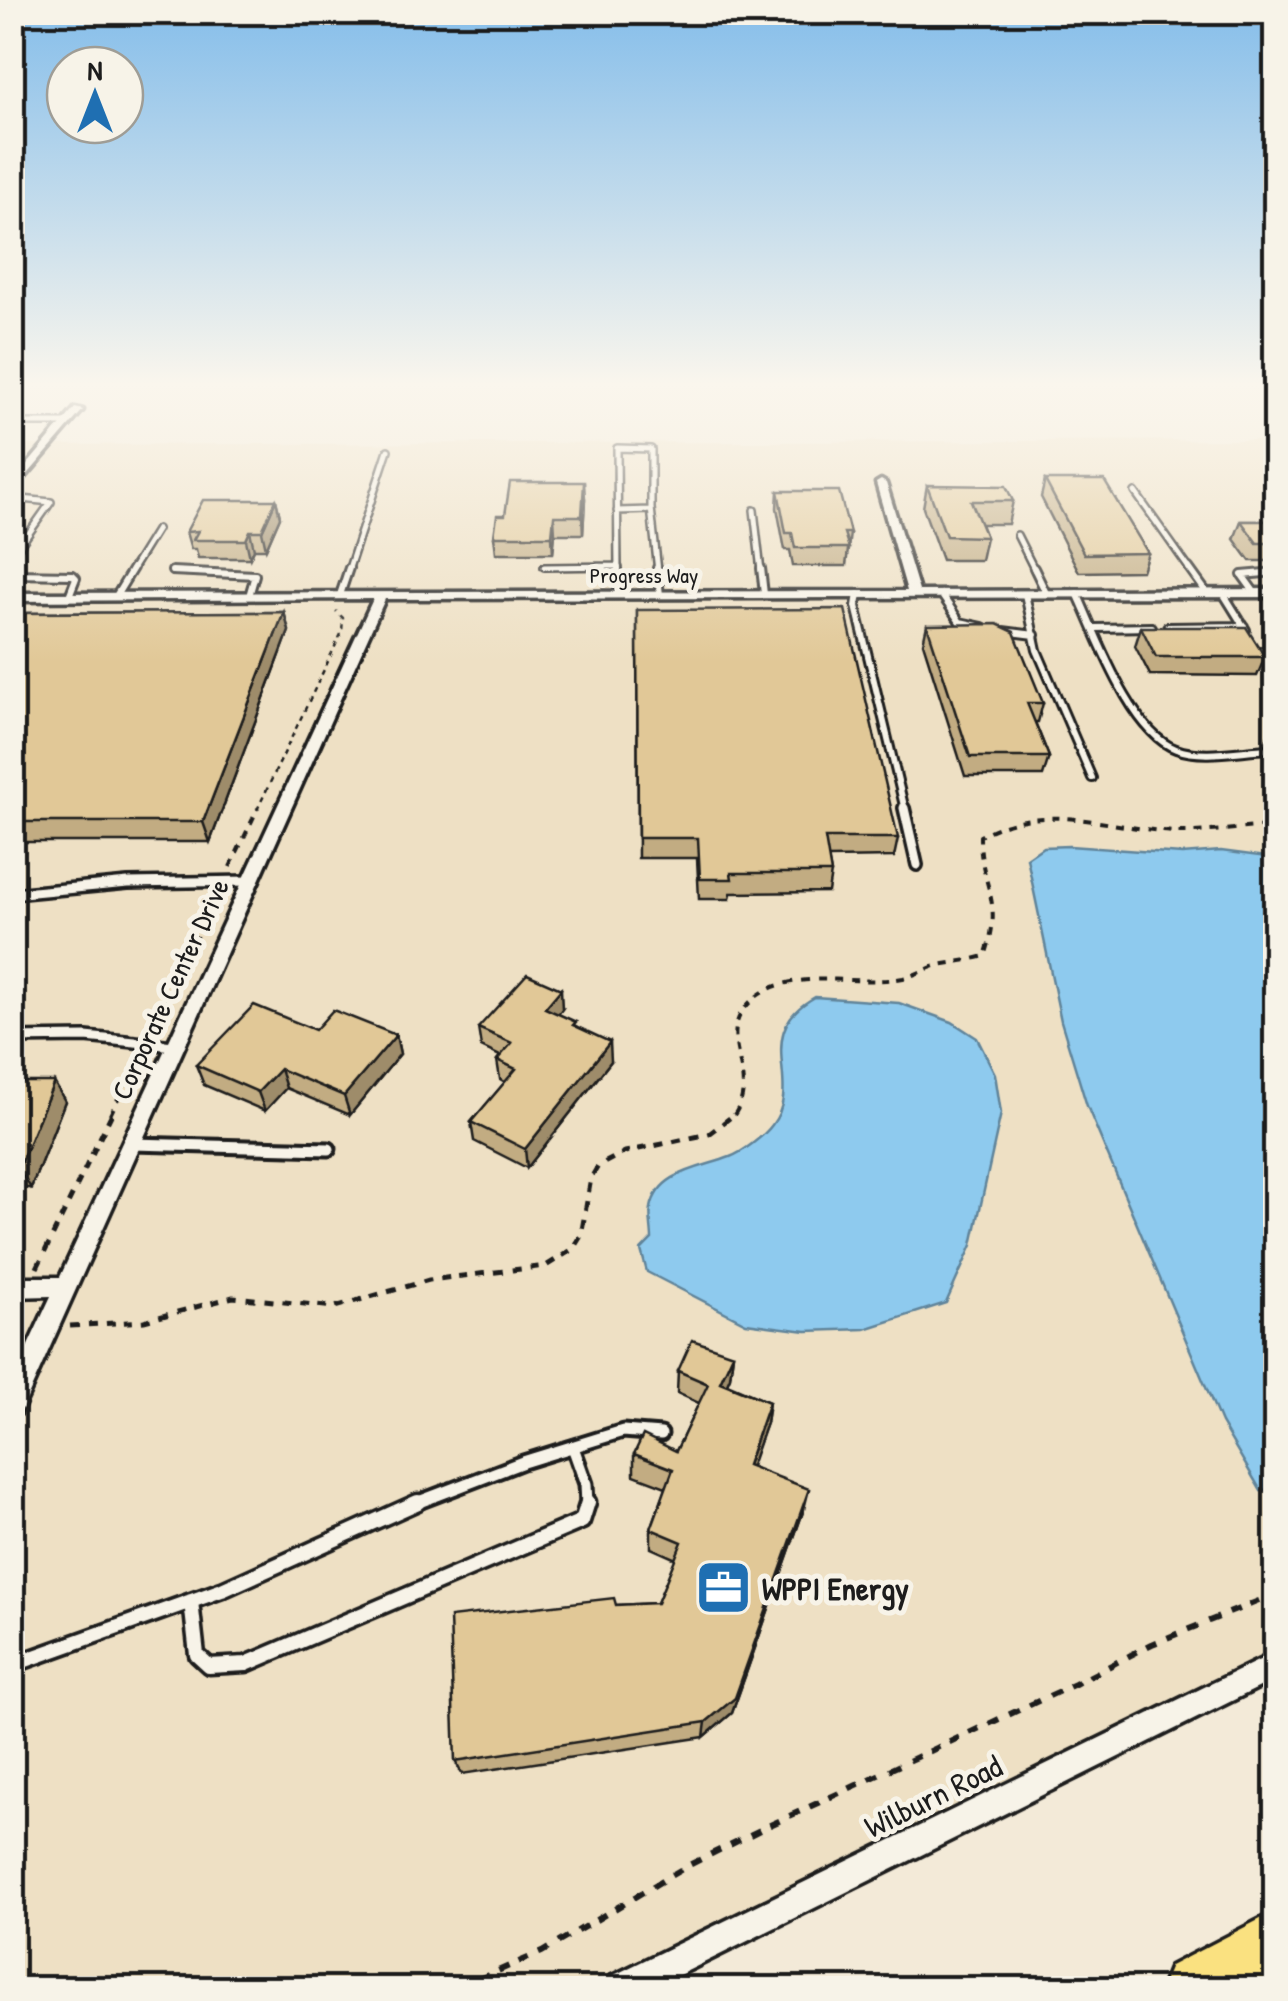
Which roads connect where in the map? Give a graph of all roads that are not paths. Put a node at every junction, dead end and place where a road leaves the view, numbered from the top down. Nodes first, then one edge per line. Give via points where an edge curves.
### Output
1 (380, 475) edge
2 (617, 475) edge
3 (651, 475) edge
4 (881, 484) dead end
5 (1135, 492) dead end
6 (12, 498) edge
7 (651, 510) junction
8 (754, 510) dead end
9 (617, 512) junction
10 (157, 529) dead end
11 (1017, 535) dead end
12 (12, 557) edge
13 (544, 566) dead end
14 (618, 566) junction
15 (172, 571) dead end
16 (1276, 572) edge
17 (12, 574) edge
18 (1207, 593) junction
19 (1223, 593) junction
20 (1255, 593) junction
21 (1276, 593) edge
22 (660, 594) junction
23 (764, 594) junction
24 (858, 594) junction
25 (914, 594) junction
26 (941, 594) junction
27 (1025, 594) junction
28 (1046, 594) junction
29 (1077, 594) junction
30 (340, 595) junction
31 (382, 595) junction
32 (618, 595) junction
33 (68, 596) junction
34 (116, 596) junction
35 (249, 596) junction
36 (12, 597) edge
37 (1244, 626) junction
38 (1095, 628) junction
39 (1035, 635) junction
40 (1276, 674) edge
41 (1276, 723) edge
42 (1092, 778) dead end
43 (917, 864) dead end
44 (250, 882) junction
45 (12, 894) edge
46 (12, 1038) edge
47 (174, 1046) junction
48 (129, 1144) junction
49 (330, 1150) dead end
50 (66, 1286) junction
51 (19, 1287) edge
52 (12, 1406) edge
53 (661, 1434) dead end
54 (573, 1447) junction
55 (191, 1600) junction
56 (12, 1665) edge
57 (1276, 1666) edge
58 (1276, 1941) edge
59 (621, 1988) edge
60 (1192, 1988) edge

1 - 30 lane
2 - 9 lane
3 - 7 lane
4 - 25 street
5 - 18 lane
6 - 12 lane via 51,502
7 - 9 lane
7 - 22 lane
8 - 23 lane
9 - 14 lane
10 - 34 lane
11 - 28 lane
13 - 14 lane
14 - 32 lane
15 - 35 lane via 255,575
16 - 20 lane via 1242,575
17 - 33 lane via 73,575
18 - 19 street, Progress Way
18 - 29 street, Progress Way
19 - 20 street, Progress Way
19 - 37 lane
20 - 21 street, Progress Way
22 - 23 street, Progress Way
22 - 32 street, Progress Way
23 - 24 street, Progress Way
24 - 25 street, Progress Way
24 - 43 lane
25 - 26 street, Progress Way
26 - 27 street, Progress Way
26 - 39 lane via 960,622
27 - 28 street, Progress Way
27 - 39 lane
28 - 29 street, Progress Way
29 - 38 lane
30 - 31 street, Progress Way
30 - 35 street, Progress Way
31 - 32 street, Progress Way
31 - 44 street, Corporate Center Drive
33 - 34 street, Progress Way
33 - 36 street, Progress Way
34 - 35 street, Progress Way
37 - 38 lane
37 - 40 lane
38 - 41 lane via 1145,724 1164,745 1180,751 1268,749
39 - 42 lane
44 - 45 lane via 128,883
44 - 47 street, Corporate Center Drive
46 - 47 lane
47 - 48 street, Corporate Center Drive
48 - 49 lane
48 - 50 street, Corporate Center Drive
50 - 51 street
50 - 52 street, Corporate Center Drive
53 - 54 lane via 623,1431
54 - 55 lane via 402,1509
54 - 55 lane via 590,1507 582,1521 246,1664 210,1666 197,1655
55 - 56 lane
57 - 59 street, Wilburn Road
58 - 60 highway

